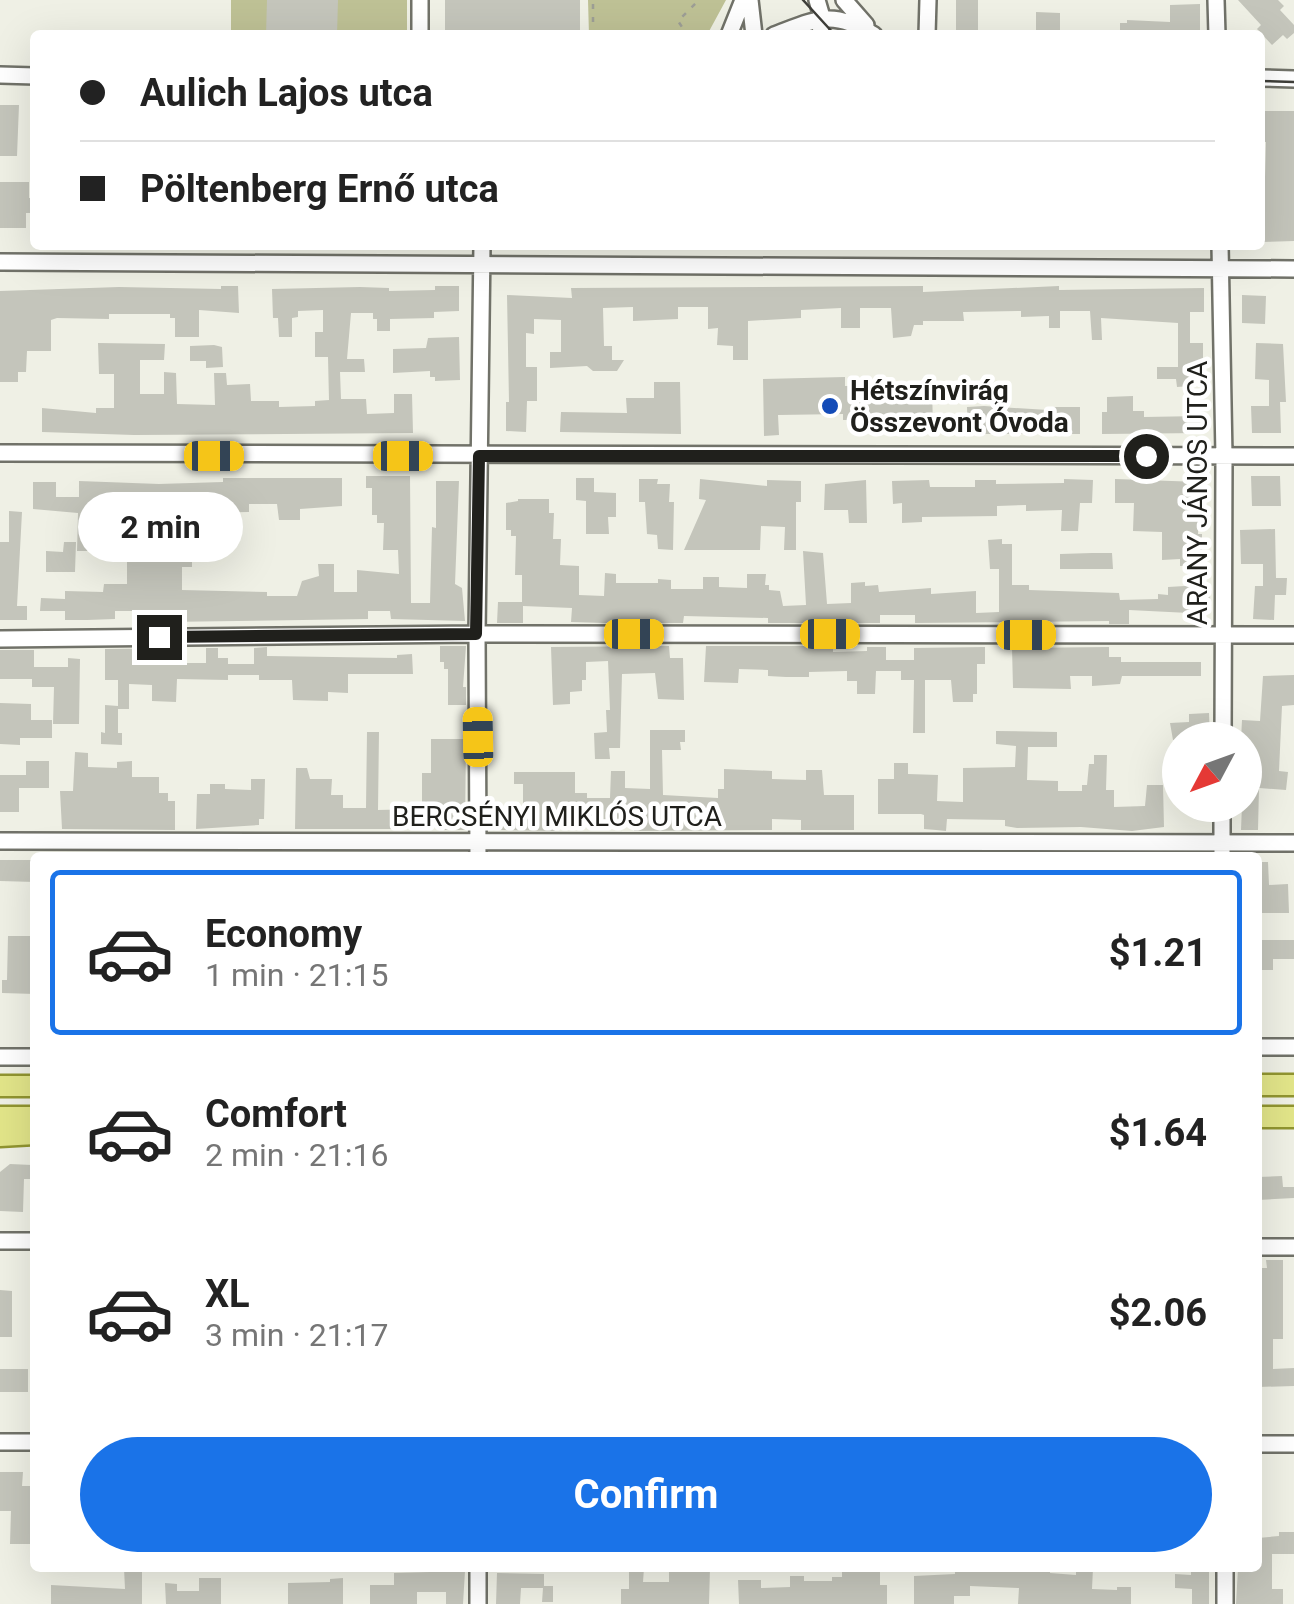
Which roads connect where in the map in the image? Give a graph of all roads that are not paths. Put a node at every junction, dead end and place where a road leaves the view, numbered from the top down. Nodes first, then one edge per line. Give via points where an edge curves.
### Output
1 (420, 0) edge
2 (746, 0) edge
3 (817, 0) edge
4 (844, 0) edge
5 (928, 0) edge
6 (1216, 0) edge
7 (822, 17) junction
8 (420, 30) edge
9 (731, 30) edge
10 (753, 30) edge
11 (787, 30) edge
12 (821, 30) edge
13 (867, 30) edge
14 (871, 30) edge
15 (927, 30) edge
16 (1216, 30) edge
17 (0, 75) edge
18 (30, 76) edge
19 (1265, 78) edge
20 (1294, 79) edge
21 (482, 250) edge
22 (1220, 250) edge
23 (0, 262) edge
24 (482, 265) junction
25 (1294, 269) edge
26 (1220, 270) junction
27 (0, 453) edge
28 (479, 456) junction
29 (1224, 456) junction
30 (1294, 456) edge
31 (476, 634) junction
32 (1223, 635) junction
33 (1294, 635) edge
34 (0, 639) edge
35 (1222, 722) edge
36 (1222, 822) edge
37 (478, 840) junction
38 (0, 841) edge
39 (1294, 842) edge
40 (1114, 850) edge
41 (1222, 850) edge
42 (478, 852) edge
43 (1262, 1047) edge
44 (1294, 1047) edge
45 (0, 1057) edge
46 (30, 1057) edge
47 (1294, 1085) edge
48 (0, 1086) edge
49 (30, 1086) edge
50 (1262, 1086) edge
51 (1262, 1116) edge
52 (0, 1117) edge
53 (30, 1117) edge
54 (1294, 1117) edge
55 (30, 1134) edge
56 (0, 1136) edge
57 (0, 1240) edge
58 (30, 1241) edge
59 (1262, 1247) edge
60 (1294, 1247) edge
61 (0, 1442) edge
62 (30, 1442) edge
63 (1262, 1444) edge
64 (1294, 1444) edge
65 (478, 1572) edge
66 (1225, 1572) edge
67 (478, 1604) edge
68 (1225, 1604) edge

1 - 8 street
2 - 9 street
2 - 10 street
3 - 7 street
4 - 14 street
5 - 15 street
6 - 16 street
7 - 11 street
7 - 12 street
7 - 13 street
17 - 18 street
19 - 20 street
21 - 24 street
22 - 26 street, ARANY JÁNOS UTCA
23 - 24 street
24 - 26 street
24 - 28 street
25 - 26 street
26 - 29 street, ARANY JÁNOS UTCA
27 - 28 street
28 - 29 street
28 - 31 street
29 - 30 street
29 - 32 street, ARANY JÁNOS UTCA
31 - 32 street
31 - 34 street
31 - 37 street
32 - 33 street
32 - 35 street, ARANY JÁNOS UTCA
36 - 41 street
37 - 38 street, BERCSÉNYI MIKLÓS UTCA
37 - 40 street, BERCSÉNYI MIKLÓS UTCA
37 - 42 street
39 - 41 street
40 - 41 street, BERCSÉNYI MIKLÓS UTCA
43 - 44 street
45 - 46 street
47 - 50 main road
48 - 49 main road
51 - 54 main road
52 - 53 main road
55 - 56 main road
57 - 58 street
59 - 60 street
61 - 62 street
63 - 64 street
65 - 67 street
66 - 68 street

